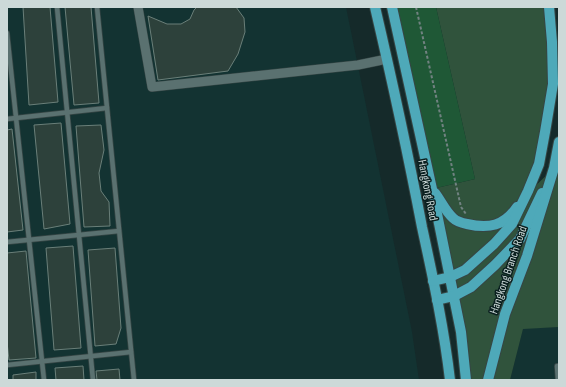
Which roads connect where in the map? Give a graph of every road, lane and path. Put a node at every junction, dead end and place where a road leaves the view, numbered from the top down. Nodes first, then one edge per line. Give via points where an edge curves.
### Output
1 (57, 7) edge
2 (97, 7) edge
3 (138, 7) edge
4 (374, 7) edge
5 (392, 7) edge
6 (416, 7) edge
7 (549, 7) edge
8 (7, 32) edge
9 (387, 59) junction
10 (107, 108) junction
11 (68, 112) junction
12 (16, 118) junction
13 (7, 119) edge
14 (559, 142) edge
15 (554, 168) junction
16 (432, 189) junction
17 (528, 191) junction
18 (474, 226) junction
19 (119, 231) junction
20 (79, 235) junction
21 (29, 240) junction
22 (7, 242) edge
23 (450, 277) junction
24 (433, 280) junction
25 (454, 296) junction
26 (437, 300) junction
27 (131, 352) junction
28 (91, 356) junction
29 (42, 361) junction
30 (7, 365) edge
31 (559, 366) edge
32 (44, 380) edge
33 (93, 380) edge
34 (134, 380) edge
35 (450, 380) edge
36 (466, 380) edge
37 (488, 380) edge
38 (558, 380) edge

1 - 11 lane
2 - 10 lane
3 - 9 street via 152,87 358,65
4 - 9 main road, Hangkong Road
5 - 16 main road, Hangkong Road
6 - 18 path via 461,207
7 - 17 main road, Hangkong Branch Road via 553,84 539,164
8 - 12 lane
9 - 24 main road, Hangkong Road
10 - 11 lane
10 - 19 lane
11 - 12 lane
11 - 20 lane
12 - 13 lane
12 - 21 lane
14 - 15 main road, Hangkong Branch Road
15 - 25 main road, Hangkong Branch Road via 520,239 471,287
15 - 37 main road, Hangkong Branch Road via 527,256 505,314
16 - 18 main road via 453,218 460,223
16 - 23 main road, Hangkong Road
17 - 18 main road via 514,212 498,224
17 - 23 main road, Hangkong Branch Road via 512,224 494,244 465,270
19 - 20 lane
19 - 27 lane
20 - 21 lane
20 - 28 lane
21 - 22 lane
21 - 29 lane
23 - 24 main road, Hangkong Branch Road
23 - 25 main road, Hangkong Road
24 - 26 main road, Hangkong Road
25 - 26 main road, Hangkong Branch Road
25 - 36 main road, Hangkong Road
26 - 35 main road, Hangkong Road
27 - 28 lane
27 - 34 lane
28 - 29 lane
28 - 33 lane
29 - 30 lane
29 - 32 lane
31 - 38 lane

